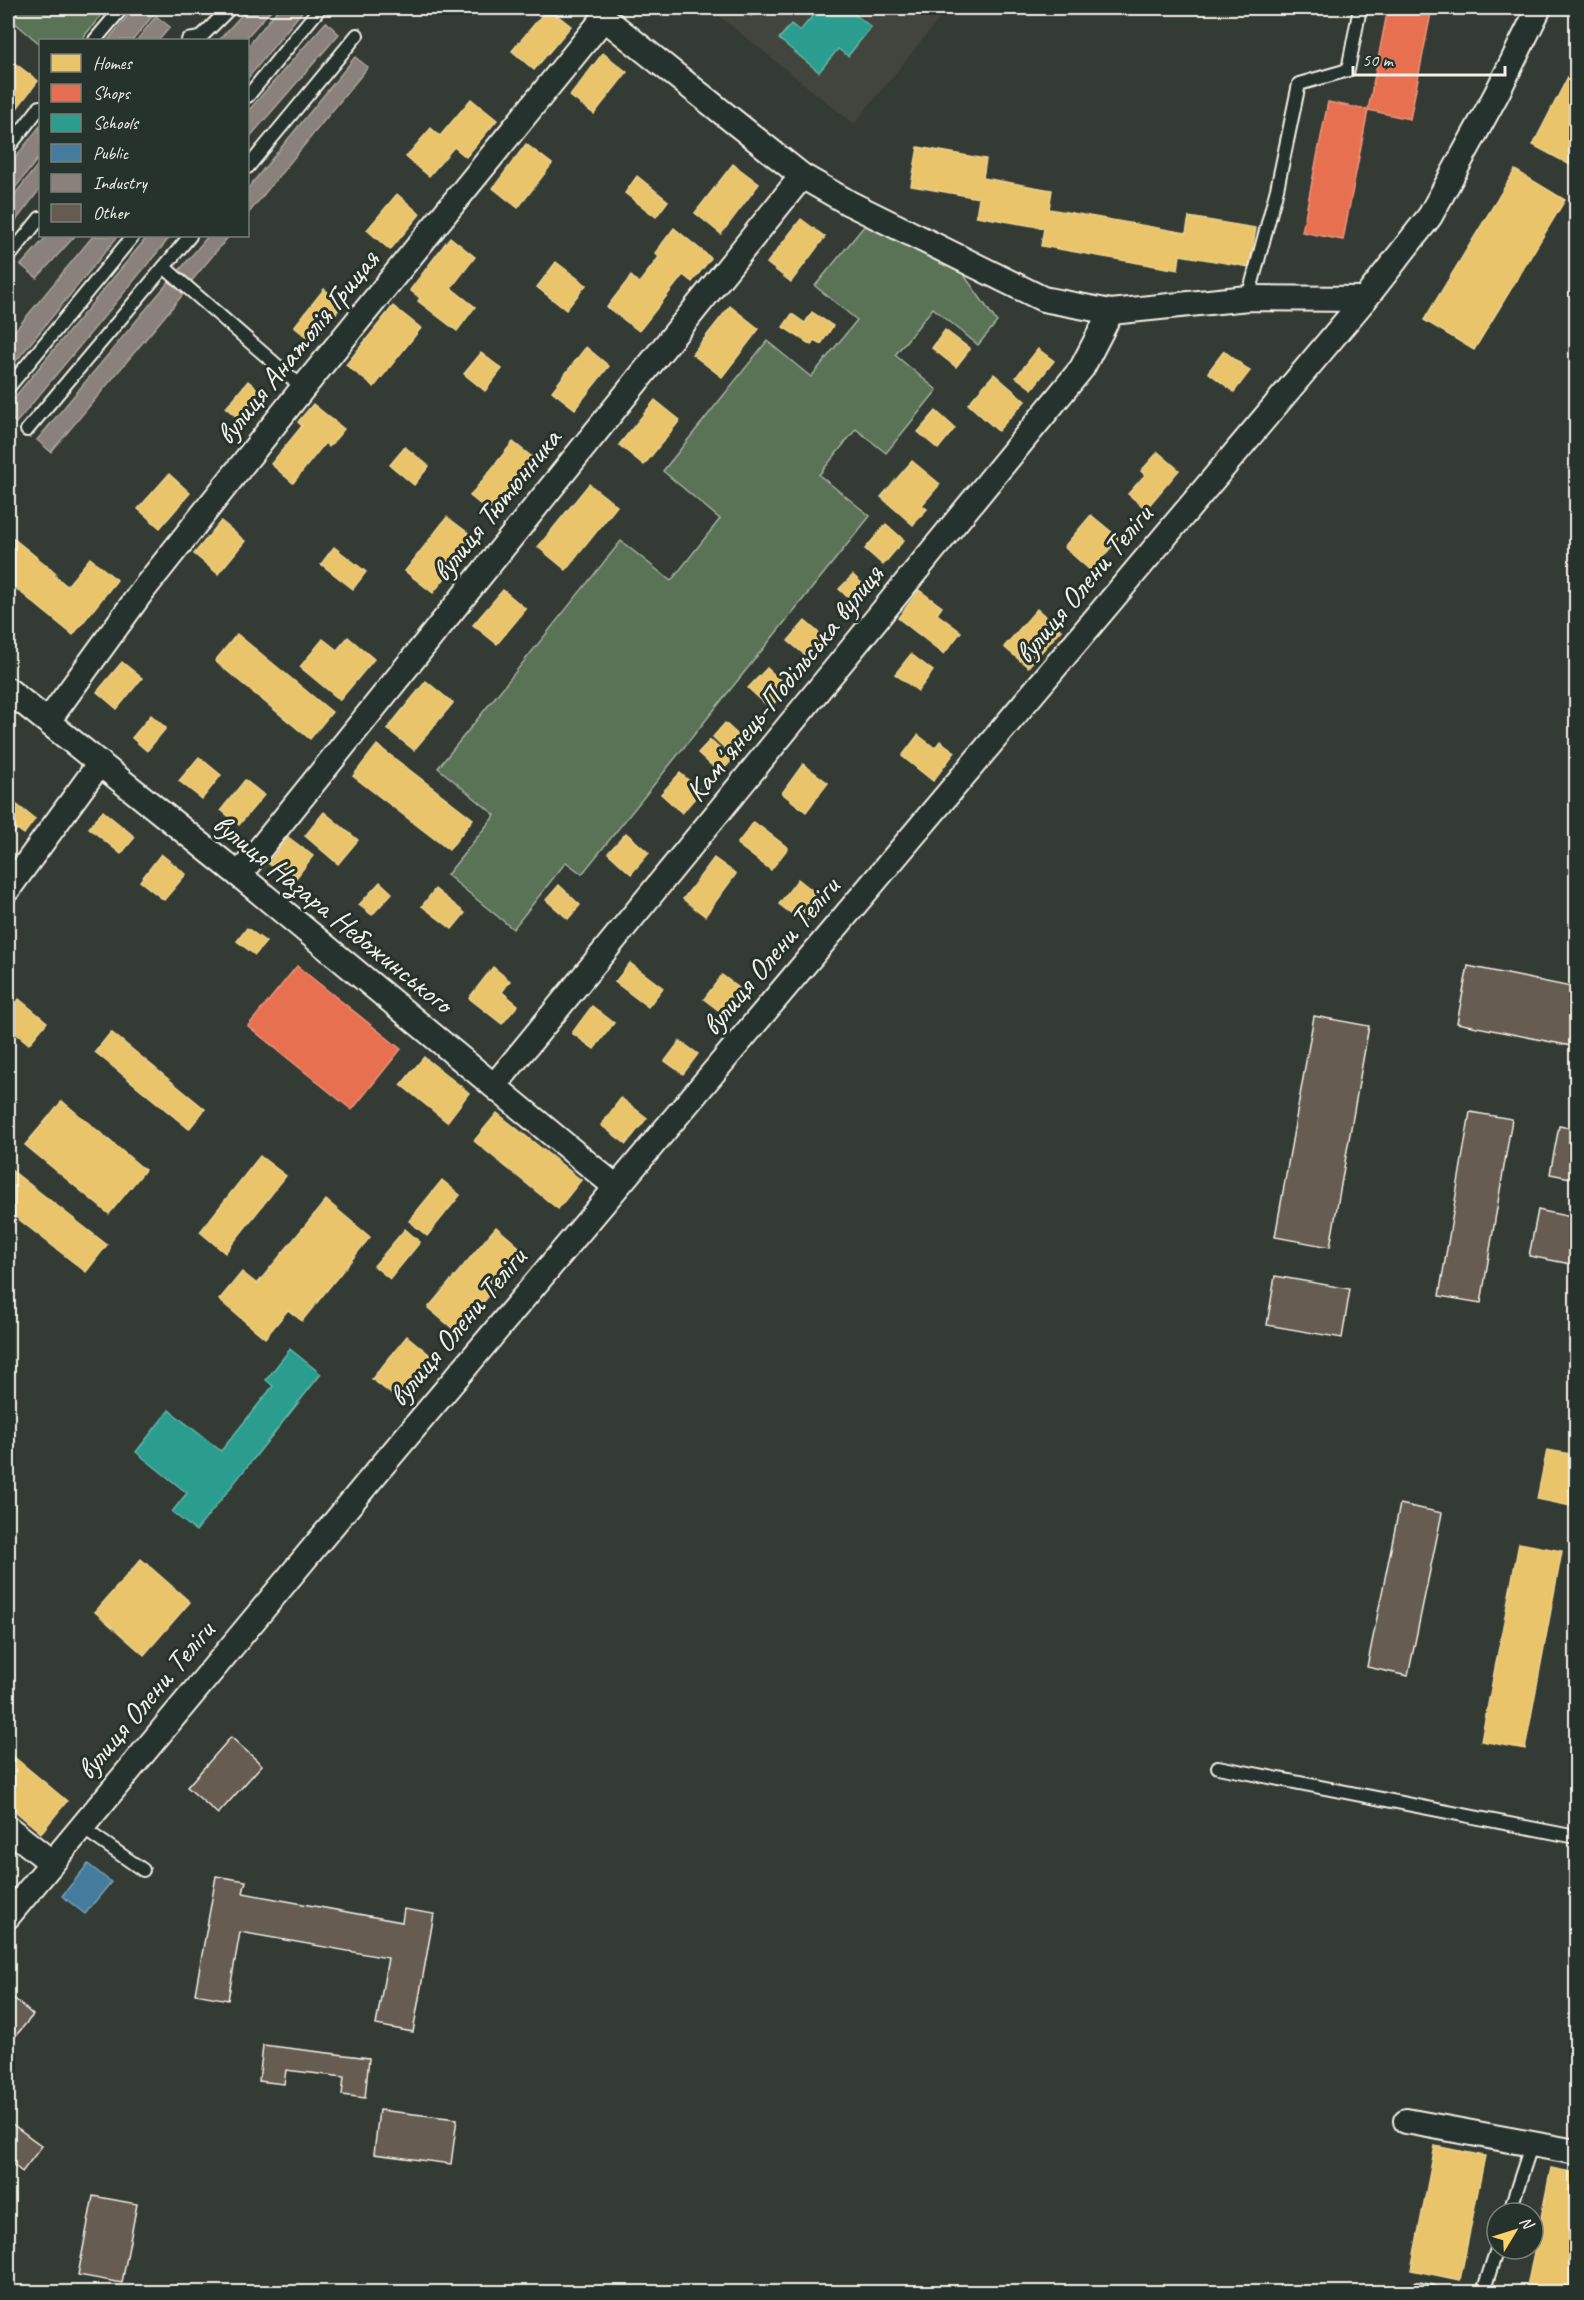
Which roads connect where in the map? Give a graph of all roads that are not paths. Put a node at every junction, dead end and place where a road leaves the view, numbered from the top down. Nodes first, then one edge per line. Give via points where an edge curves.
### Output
1 (122, 8) edge
2 (230, 8) edge
3 (320, 8) edge
4 (1360, 8) edge
5 (1539, 8) edge
6 (357, 35) dead end
7 (96, 39) edge
8 (194, 39) edge
9 (249, 95) edge
10 (39, 108) edge
11 (8, 148) edge
12 (249, 166) edge
13 (802, 176) junction
14 (39, 219) edge
15 (132, 237) edge
16 (189, 237) edge
17 (12, 253) dead end
18 (164, 267) junction
19 (1248, 298) junction
20 (1365, 299) junction
21 (1111, 312) junction
22 (8, 388) edge
23 (303, 388) junction
24 (27, 430) dead end
25 (8, 690) edge
26 (48, 721) junction
27 (100, 764) junction
28 (239, 875) junction
29 (8, 890) edge
30 (494, 1086) junction
31 (616, 1187) junction
32 (1218, 1767) dead end
33 (81, 1827) junction
34 (8, 1828) edge
35 (1576, 1837) edge
36 (51, 1862) junction
37 (143, 1870) dead end
38 (8, 1916) edge
39 (1406, 2121) dead end
40 (1532, 2143) junction
41 (1576, 2152) edge
42 (1513, 2201) edge
43 (1493, 2261) edge
44 (1418, 2292) edge
45 (1432, 2292) edge
46 (1483, 2292) edge

1 - 7 lane
2 - 8 lane via 200,38
3 - 9 lane
4 - 19 lane via 1348,70 1299,84
5 - 20 street, вулиця Олени Теліги via 1430,216
6 - 12 lane
10 - 11 lane
13 - 21 street via 1043,299
13 - 23 street, вулиця Анатолія Грицая via 604,18
13 - 28 street, вулиця Тютюнника
14 - 17 lane
15 - 22 lane
16 - 18 lane
18 - 23 lane
18 - 24 lane
19 - 20 street
19 - 21 street
20 - 31 street, вулиця Олени Теліги
21 - 30 street, Камʼянець-Подільська вулиця via 1082,368
23 - 26 street, вулиця Анатолія Грицая via 143,590
25 - 26 street, вулиця Назара Небожинського
26 - 27 street, вулиця Назара Небожинського
27 - 28 street, вулиця Назара Небожинського
27 - 29 street
28 - 30 street, вулиця Назара Небожинського
30 - 31 street, вулиця Назара Небожинського
31 - 33 street, вулиця Олени Теліги
32 - 35 lane
33 - 36 street, вулиця Олени Теліги
33 - 37 lane
34 - 36 street
36 - 38 street, вулиця Олени Теліги
39 - 40 street
40 - 41 street
40 - 42 lane
43 - 46 lane
44 - 45 lane

